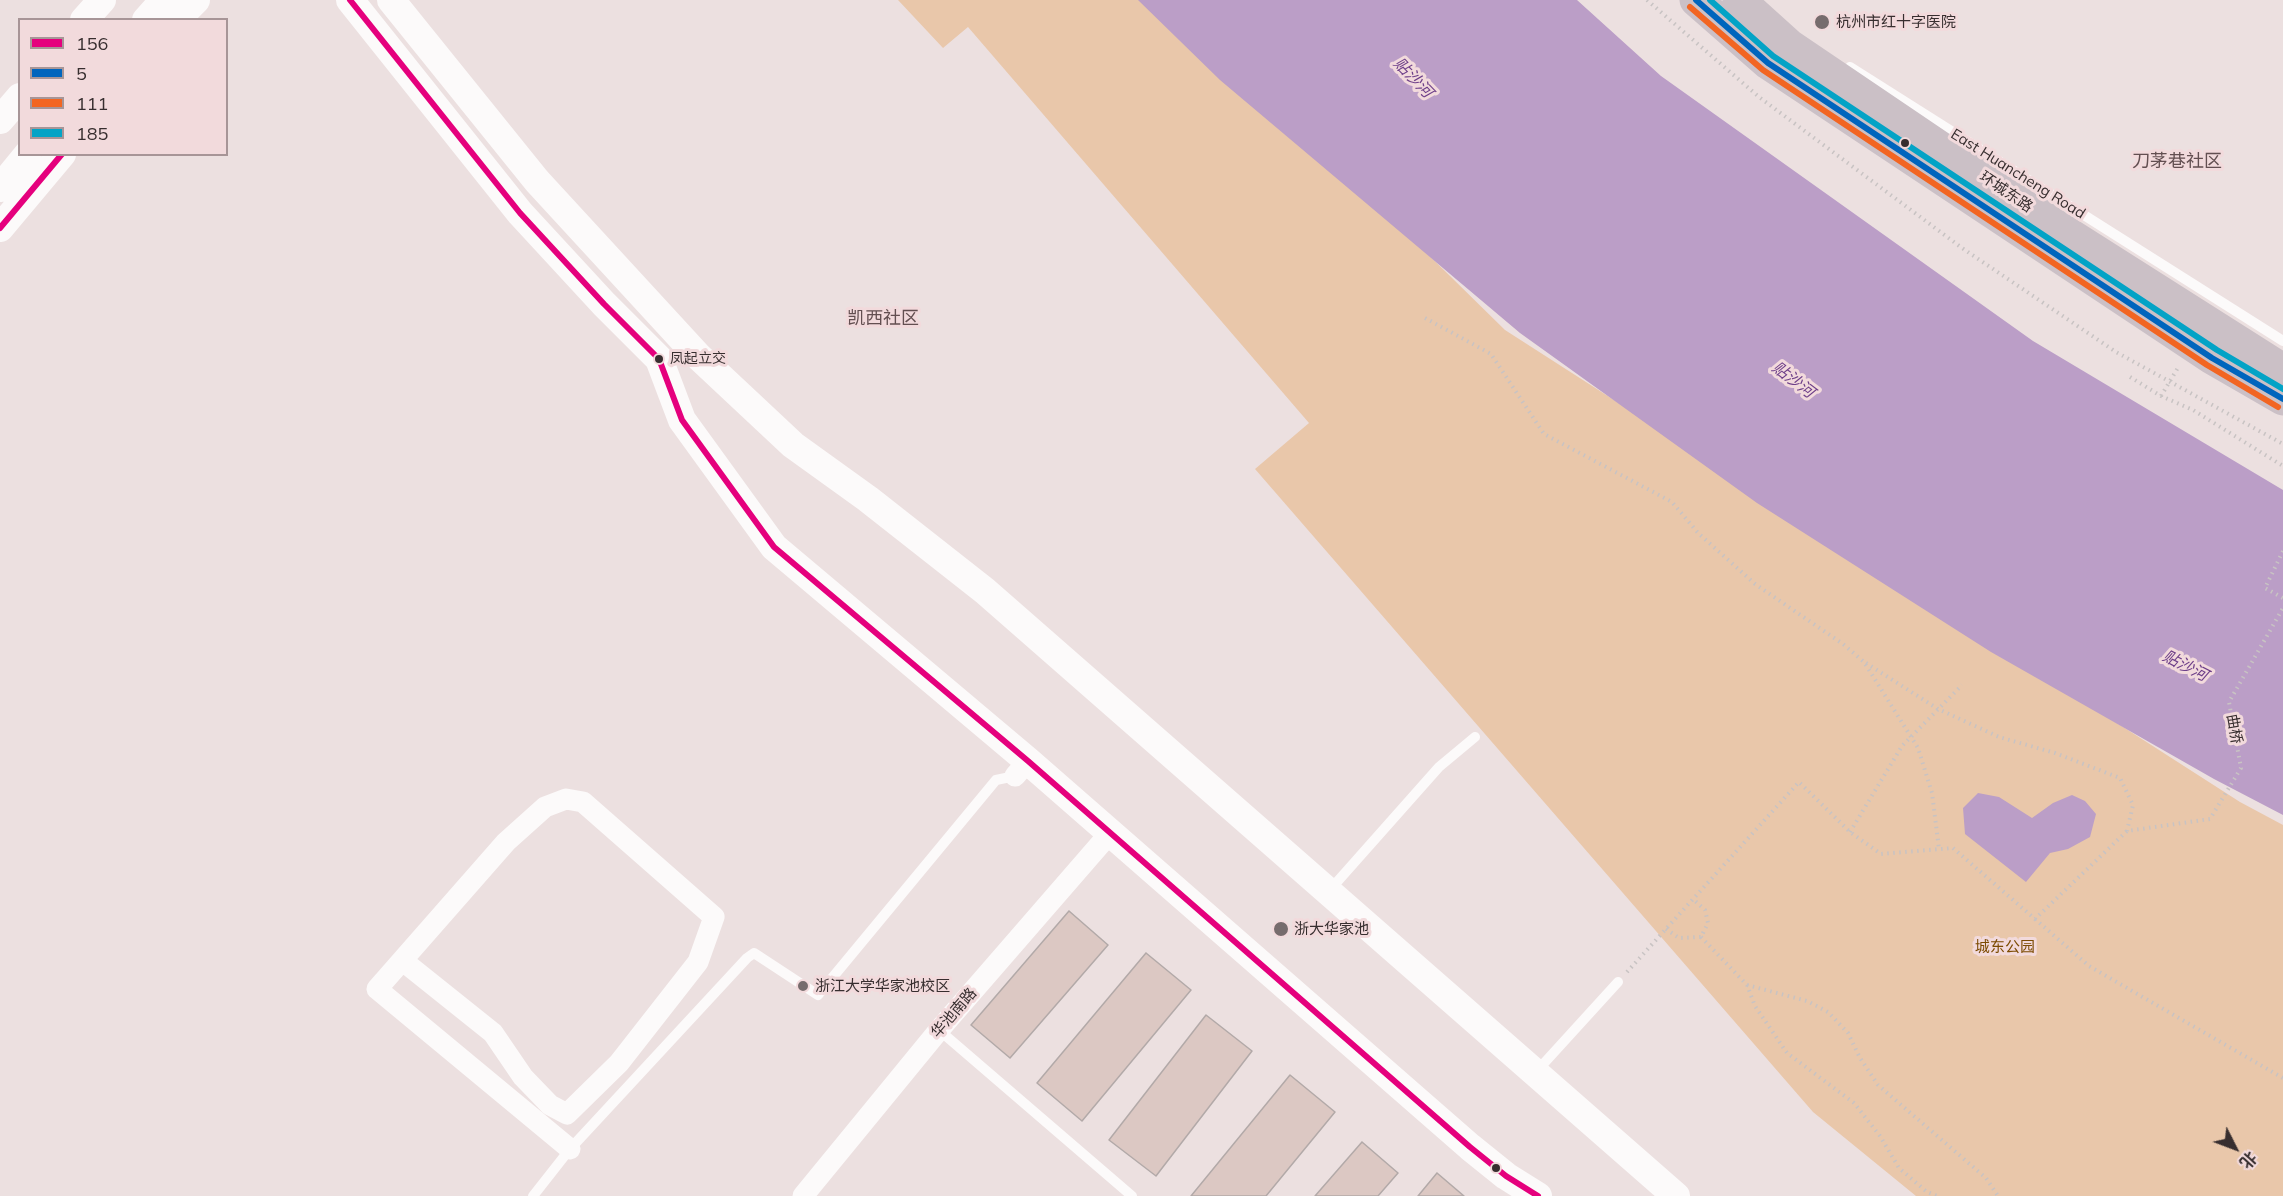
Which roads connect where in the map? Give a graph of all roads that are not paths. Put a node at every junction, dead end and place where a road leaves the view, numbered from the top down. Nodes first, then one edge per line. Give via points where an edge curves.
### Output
1 (102, 0) edge
2 (124, 0) edge
3 (164, 0) edge
4 (196, 0) edge
5 (350, 0) edge
6 (391, 0) edge
7 (1696, 0) edge
8 (1738, 0) edge
9 (86, 18) edge
10 (109, 18) edge
11 (148, 18) edge
12 (178, 18) edge
13 (1844, 63) dead end
14 (18, 99) edge
15 (0, 120) edge
16 (18, 122) edge
17 (0, 142) edge
18 (25, 156) edge
19 (60, 156) edge
20 (0, 188) edge
21 (0, 228) edge
22 (2283, 341) edge
23 (2283, 370) edge
24 (2283, 399) edge
25 (1474, 737) dead end
26 (1022, 768) junction
27 (1110, 833) junction
28 (1328, 891) junction
29 (403, 961) junction
30 (1618, 982) road end
31 (939, 1030) junction
32 (1536, 1073) junction
33 (570, 1149) junction
34 (533, 1196) edge
35 (802, 1196) edge
36 (1132, 1196) edge
37 (1538, 1196) edge
38 (1676, 1196) edge

1 - 9 main road
2 - 10 main road
3 - 11 main road
4 - 12 main road
5 - 26 main road via 520,213 660,359 682,420 774,547
6 - 28 main road via 537,181 698,356 793,446 985,591
7 - 24 main road, 环城东路 via 1768,63 2202,352
8 - 23 main road, 环城东路 via 1800,53 2056,226
13 - 22 lane, East Huancheng Road
14 - 15 main road
16 - 17 main road
18 - 20 main road
19 - 21 main road
25 - 28 lane via 1439,767
26 - 27 main road
26 - 33 lane via 996,780 818,995 754,953
27 - 31 street, 华池南路
27 - 37 main road via 1470,1147
28 - 32 main road
29 - 29 street via 493,1033 523,1077 550,1105 567,1114 619,1063 698,962 714,917 583,802 566,799 545,807 506,842
29 - 33 street via 377,989
30 - 32 lane
31 - 35 street, 华池南路
31 - 36 lane
32 - 38 main road
33 - 34 lane

